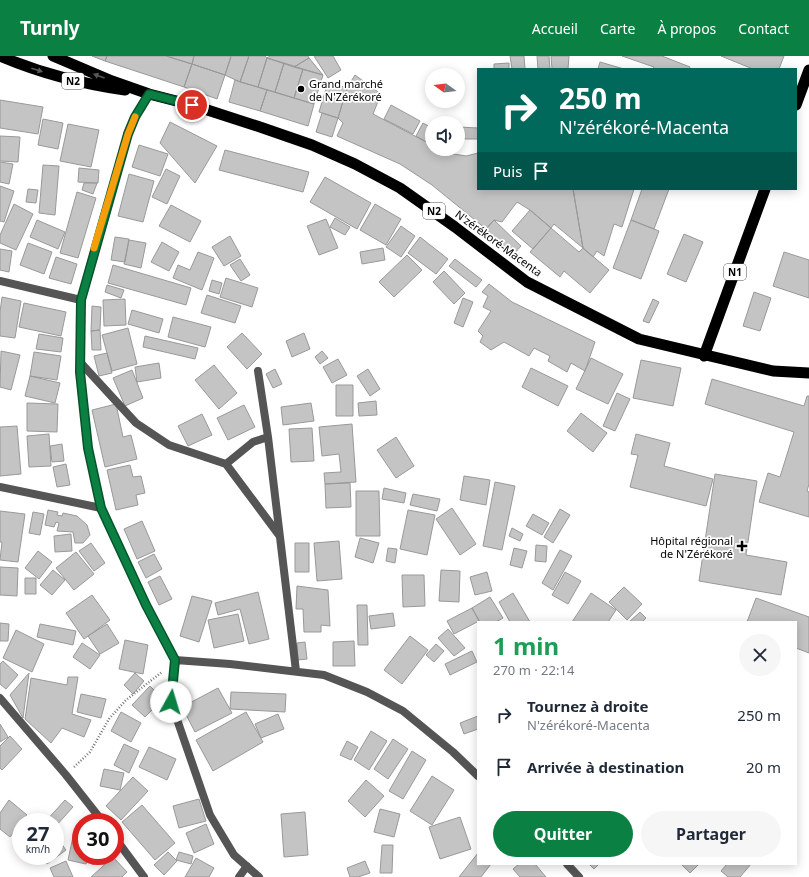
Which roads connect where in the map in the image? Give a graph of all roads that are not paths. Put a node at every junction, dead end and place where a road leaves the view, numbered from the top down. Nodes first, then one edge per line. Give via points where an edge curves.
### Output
1 (0, 56) edge
2 (53, 56) edge
3 (809, 70) edge
4 (149, 94) junction
5 (797, 102) edge
6 (765, 190) edge
7 (0, 282) edge
8 (81, 300) junction
9 (704, 356) junction
10 (80, 362) junction
11 (258, 371) dead end
12 (809, 373) edge
13 (268, 437) junction
14 (226, 464) junction
15 (0, 487) edge
16 (101, 508) junction
17 (280, 536) junction
18 (175, 660) junction
19 (296, 671) junction
20 (0, 698) edge
21 (477, 775) edge
22 (95, 813) edge
23 (124, 850) edge
24 (568, 865) edge
25 (246, 866) junction
26 (144, 877) edge
27 (239, 877) edge
28 (260, 877) edge
29 (579, 877) edge

1 -> 4 highway, N2 via 55,76 93,86
4 -> 2 highway, N2
3 - 5 highway
4 - 8 street via 128,134
4 - 9 highway, N'zérékoré-Macenta / N2 via 260,127 356,164 400,188 527,282 639,339
6 - 9 highway, N1
7 - 8 street
8 - 10 street
9 - 12 highway, N'zérékoré-Macenta via 773,371
10 - 14 street via 136,423 169,445
10 - 16 street via 88,448
11 - 13 street
13 - 14 street via 253,442
13 - 17 street
14 - 17 street
15 - 16 street
16 - 18 street
17 - 19 street
18 - 19 street
18 - 25 street via 171,702 176,717 210,814 234,855
19 - 21 street via 324,675 367,692 402,711
20 - 22 street via 66,774
23 - 26 street
24 - 29 street
25 - 27 street
25 - 28 street

